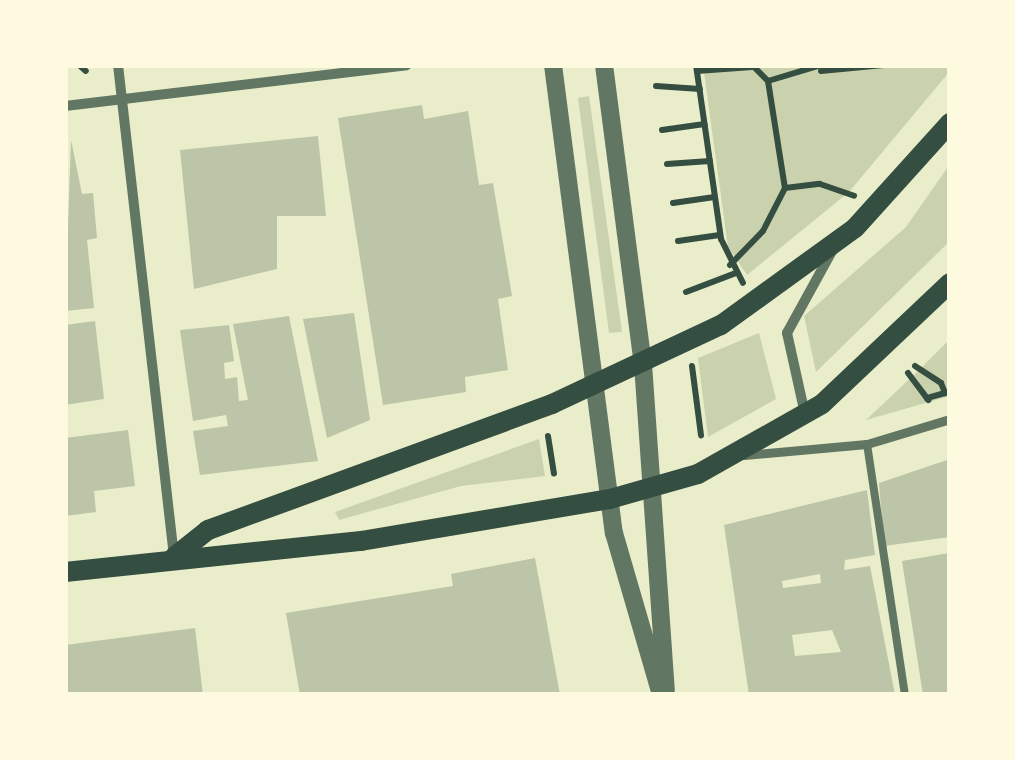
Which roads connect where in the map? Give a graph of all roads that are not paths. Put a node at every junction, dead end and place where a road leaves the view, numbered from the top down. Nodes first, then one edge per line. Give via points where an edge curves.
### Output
1 (118, 65) edge
2 (406, 65) edge
3 (553, 65) edge
4 (604, 65) edge
5 (122, 100) junction
6 (65, 106) edge
7 (948, 129) edge
8 (835, 246) junction
9 (950, 283) edge
10 (642, 364) junction
11 (594, 386) junction
12 (805, 415) junction
13 (950, 419) edge
14 (867, 444) junction
15 (736, 456) junction
16 (653, 488) junction
17 (610, 499) junction
18 (174, 557) junction
19 (65, 572) edge
20 (663, 695) edge
21 (905, 695) edge

1 - 5 street
2 - 5 street
3 - 11 street
4 - 10 street
5 - 6 street
5 - 18 street
7 - 8 main road
8 - 10 main road via 748,310
8 - 12 street via 787,333
9 - 12 main road via 875,361
10 - 11 main road
10 - 16 street
11 - 17 street
11 - 18 main road via 208,530
12 - 15 main road
13 - 14 street
14 - 15 street
14 - 21 lane
15 - 16 main road
16 - 17 main road
16 - 20 street
17 - 18 main road via 220,562
17 - 20 street
18 - 19 main road

